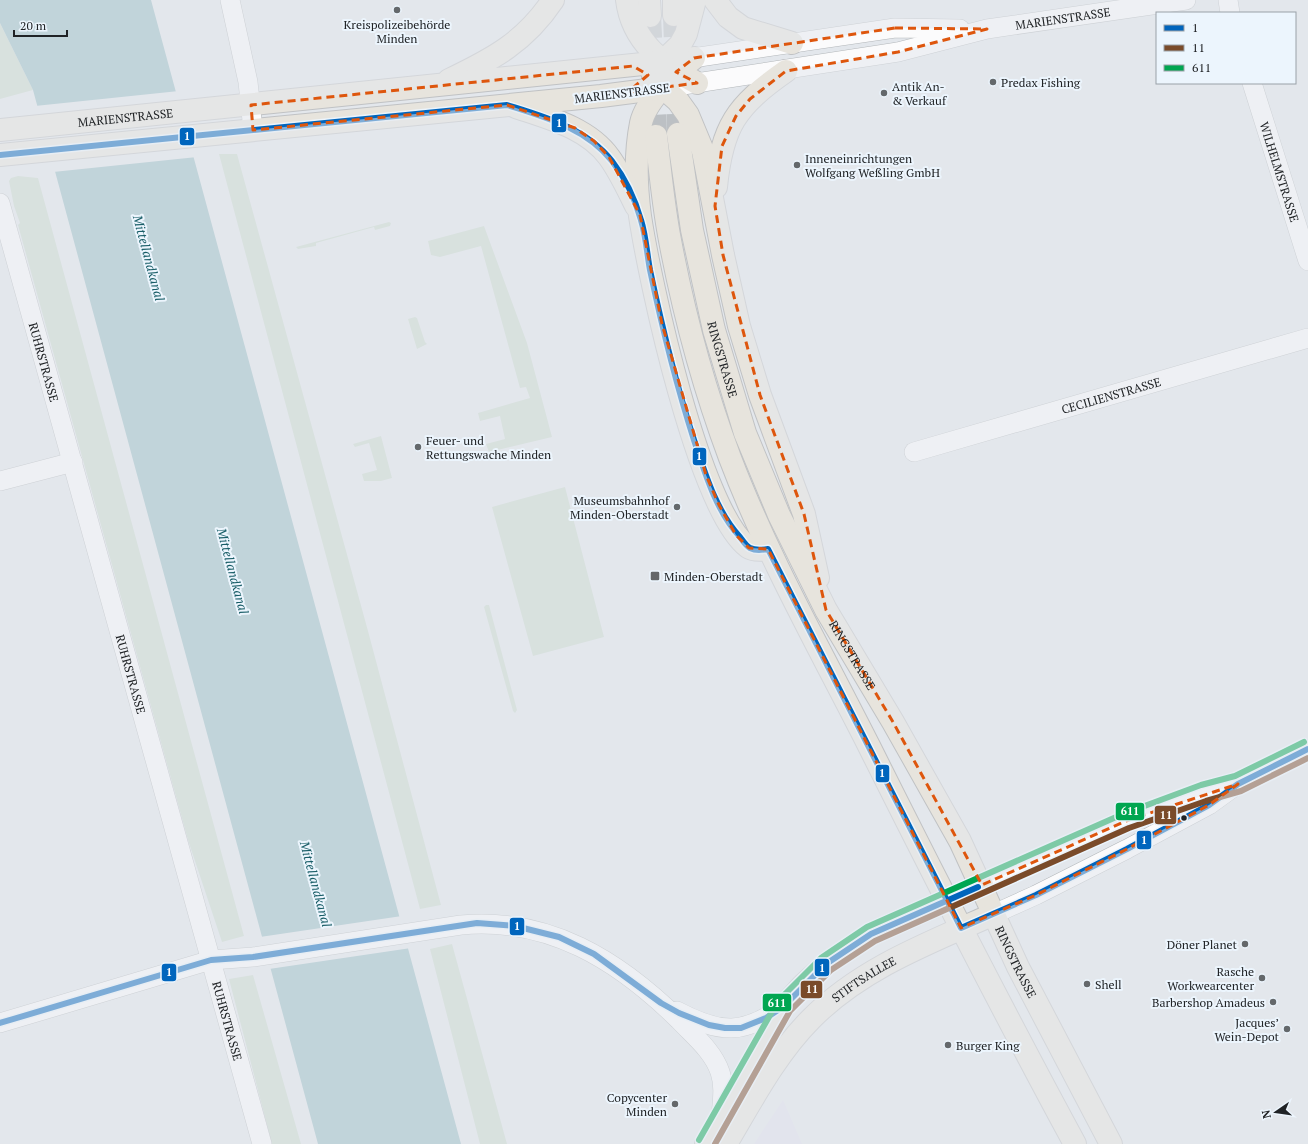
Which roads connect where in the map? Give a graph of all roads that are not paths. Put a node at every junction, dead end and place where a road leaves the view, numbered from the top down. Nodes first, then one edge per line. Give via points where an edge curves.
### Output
1 (230, 0) edge
2 (553, 0) edge
3 (627, 0) edge
4 (695, 0) edge
5 (715, 0) edge
6 (1186, 0) edge
7 (1228, 0) edge
8 (1230, 12) edge
9 (987, 29) junction
10 (792, 43) junction
11 (694, 58) joint
12 (786, 71) junction
13 (657, 73) junction
14 (697, 83) joint
15 (1252, 84) edge
16 (435, 86) junction
17 (251, 105) junction
18 (507, 105) junction
19 (0, 130) edge
20 (253, 130) junction
21 (678, 134) tunnel mouth
22 (656, 136) tunnel mouth
23 (0, 155) edge
24 (0, 203) edge
25 (715, 206) junction
26 (640, 215) junction
27 (1308, 261) edge
28 (1308, 338) edge
29 (914, 452) dead end
30 (73, 462) junction
31 (0, 481) edge
32 (768, 549) junction
33 (826, 610) junction
34 (1308, 749) edge
35 (1238, 784) junction
36 (982, 885) junction
37 (946, 900) junction
38 (994, 914) junction
39 (961, 928) junction
40 (211, 960) junction
41 (661, 1003) junction
42 (784, 1006) junction
43 (0, 1023) edge
44 (721, 1117) junction
45 (262, 1144) edge
46 (706, 1144) edge
47 (726, 1144) edge
48 (1074, 1144) edge
49 (1111, 1144) edge

1 - 17 street
2 - 16 main road via 521,37 498,56
3 - 13 main road via 633,21
4 - 13 main road via 683,40
5 - 10 main road via 728,17 743,28
6 - 9 street, MARIENSTRASSE
7 - 8 street
9 - 10 street, MARIENSTRASSE via 895,28
9 - 12 street, MARIENSTRASSE via 898,52
10 - 11 street, MARIENSTRASSE
11 - 13 main road
12 - 14 street, MARIENSTRASSE
12 - 25 main road via 750,99 727,130 722,146
13 - 14 main road
13 - 16 main road, MARIENSTRASSE
13 - 18 main road, MARIENSTRASSE via 628,92
13 - 25 main road via 696,129
13 - 26 main road via 650,106 642,121 637,157
15 - 27 street, WILHELMSTRASSE
16 - 17 main road, MARIENSTRASSE
17 - 19 main road, MARIENSTRASSE
17 - 20 street
18 - 20 main road, MARIENSTRASSE
18 - 26 main road via 575,128 594,141 609,157
20 - 23 main road, MARIENSTRASSE
21 - 33 main road, RINGSTRASSE via 700,269 714,330 745,433 779,515
22 - 32 main road, RINGSTRASSE via 669,233 689,332 730,459
24 - 30 street, RUHRSTRASSE
25 - 33 main road via 739,326 760,395 804,514
26 - 32 main road via 662,324 706,475 736,535 749,548
28 - 29 street, CECILIENSTRASSE
30 - 31 street
30 - 40 street, RUHRSTRASSE
32 - 37 main road, RINGSTRASSE
33 - 36 main road, RINGSTRASSE via 893,722
34 - 35 street
35 - 36 street via 1144,814
35 - 38 street via 1209,805 1159,832
36 - 37 main road
36 - 38 main road, RINGSTRASSE
37 - 39 main road, RINGSTRASSE
37 - 42 main road via 872,934 845,950 826,964
38 - 39 main road, STIFTSALLEE
38 - 49 main road, RINGSTRASSE via 1018,967
39 - 47 main road, STIFTSALLEE via 873,972 837,996 811,1019 773,1068
39 - 48 main road, RINGSTRASSE
40 - 41 street via 253,957 477,923 515,926 550,934 594,954
40 - 43 street
40 - 45 street, RUHRSTRASSE
41 - 42 street via 709,1025 732,1028 756,1023
41 - 44 street via 704,1046 716,1064 722,1087
42 - 44 main road
44 - 46 main road

